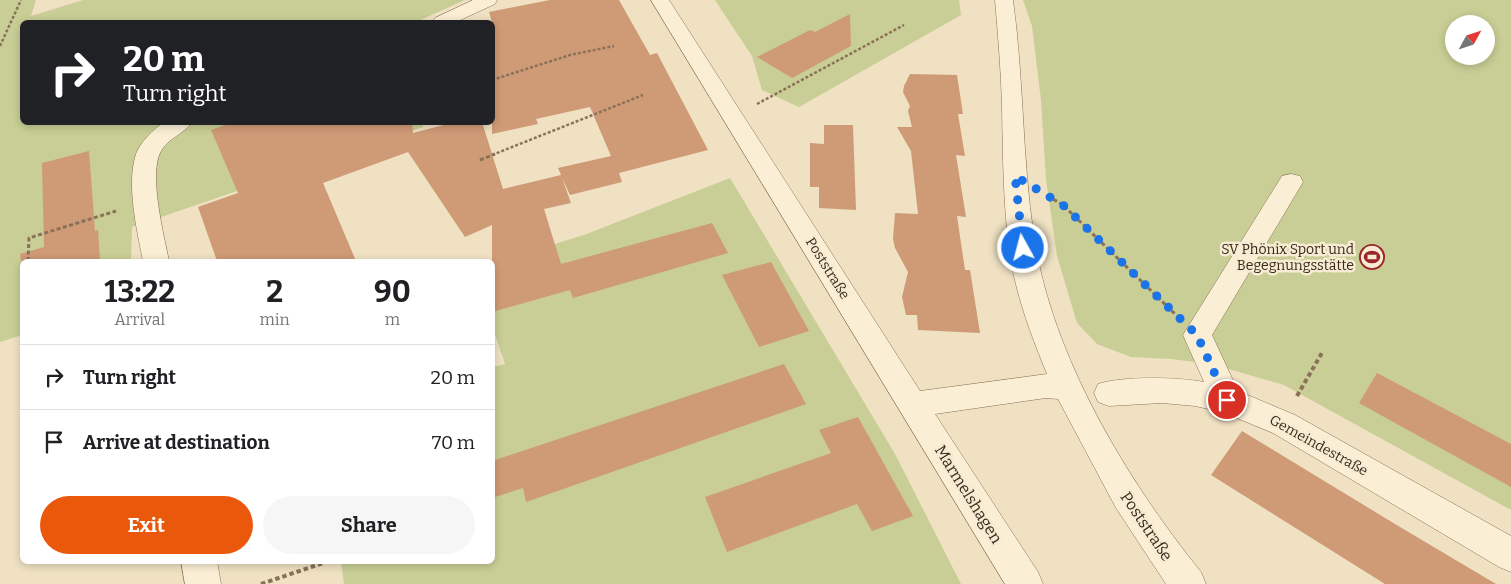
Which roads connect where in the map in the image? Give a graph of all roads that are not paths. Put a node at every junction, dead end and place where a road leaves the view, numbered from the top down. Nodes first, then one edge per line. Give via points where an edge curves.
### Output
1 (488, 0) edge
2 (660, 0) edge
3 (1004, 0) edge
4 (446, 20) edge
5 (176, 125) edge
6 (1291, 182) dead end
7 (156, 259) edge
8 (1066, 387) junction
9 (1109, 393) dead end
10 (1227, 400) junction
11 (912, 405) junction
12 (1511, 555) edge
13 (200, 564) edge
14 (203, 584) edge
15 (1025, 584) edge
16 (1188, 584) edge

1 - 4 street
2 - 11 street, Poststraße
3 - 8 street, Poststraße via 1010,53 1015,176 1025,264 1045,336
5 - 7 street via 167,130 148,152 145,186
6 - 10 street via 1197,335
8 - 11 street via 1046,386
8 - 16 street, Poststraße via 1128,501
9 - 10 street, Gemeindestraße via 1162,391 1195,393
10 - 12 street, Gemeindestraße via 1284,424
11 - 15 street, Marmelshagen
13 - 14 street

